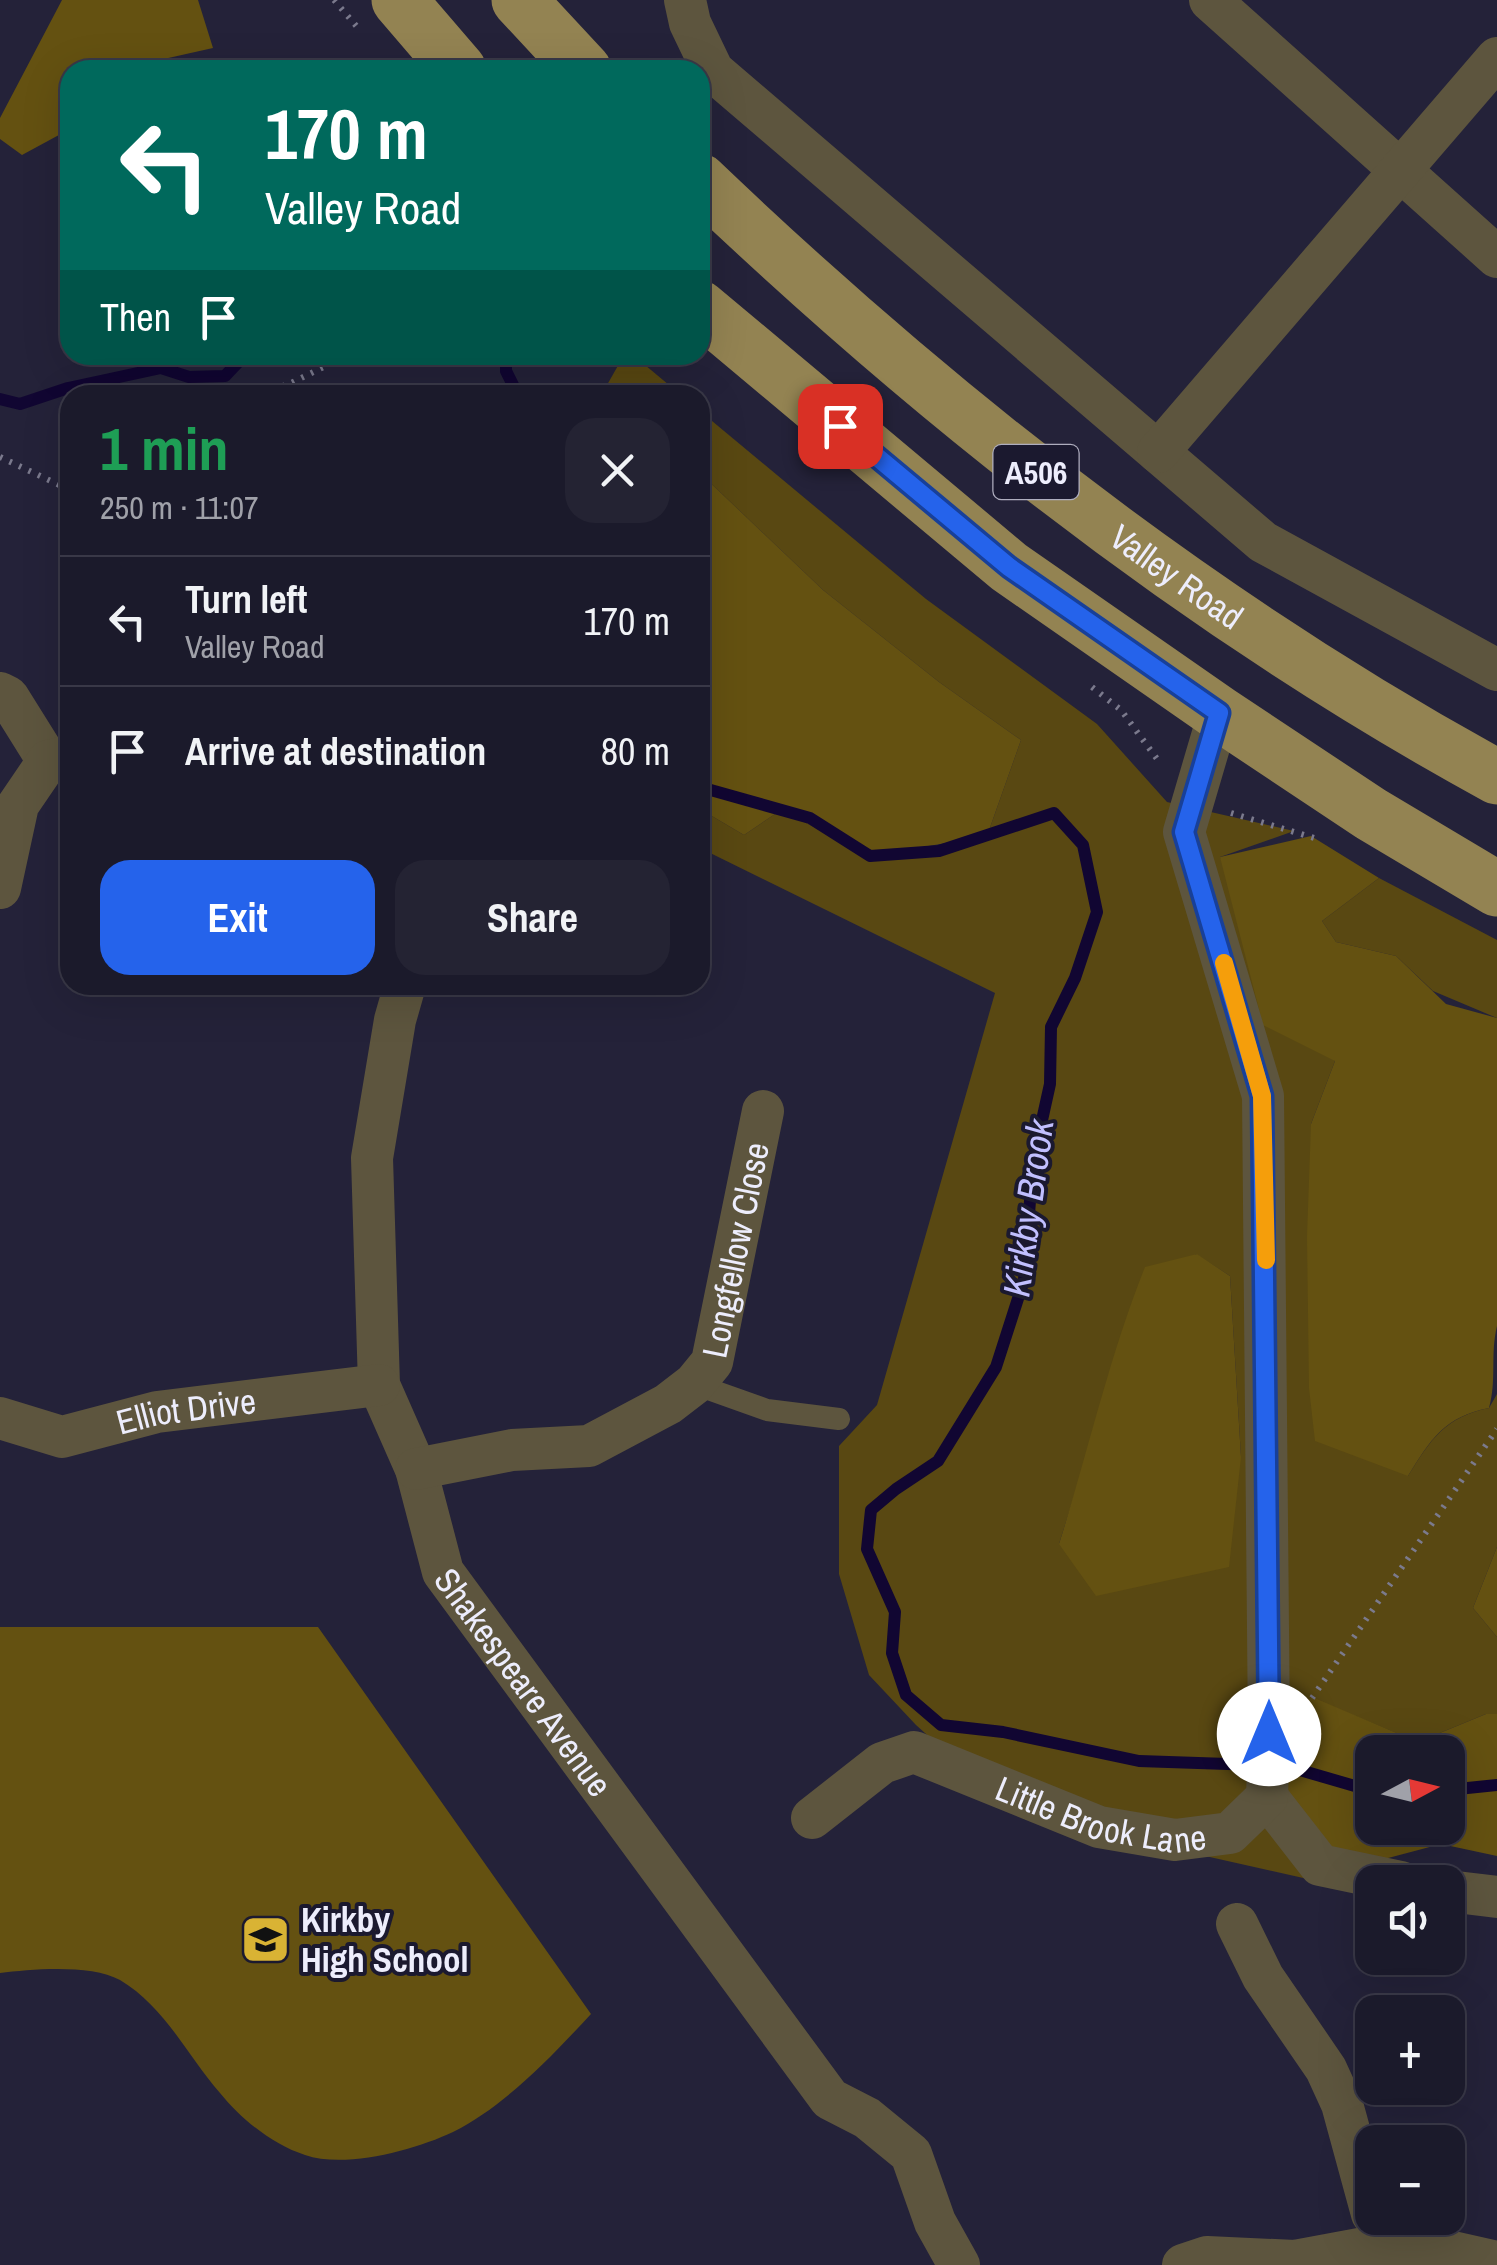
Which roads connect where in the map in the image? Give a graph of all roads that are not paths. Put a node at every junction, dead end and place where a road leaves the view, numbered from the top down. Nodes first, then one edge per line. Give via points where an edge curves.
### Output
1 (398, 0) edge
2 (519, 0) edge
3 (686, 0) edge
4 (1210, 0) edge
5 (1497, 58) edge
6 (450, 60) edge
7 (575, 60) edge
8 (708, 60) edge
9 (710, 65) edge
10 (1400, 170) junction
11 (710, 191) edge
12 (1497, 257) edge
13 (710, 316) edge
14 (1158, 452) junction
15 (1497, 670) edge
16 (0, 693) edge
17 (1219, 713) junction
18 (59, 759) edge
19 (1497, 778) edge
20 (0, 888) edge
21 (1497, 889) edge
22 (402, 995) edge
23 (764, 1110) dead end
24 (694, 1384) junction
25 (379, 1385) junction
26 (0, 1418) edge
27 (839, 1419) dead end
28 (416, 1470) junction
29 (1266, 1797) junction
30 (812, 1818) dead end
31 (1355, 1872) edge
32 (1465, 1893) edge
33 (1497, 1896) edge
34 (1237, 1924) dead end
35 (1355, 2150) edge
36 (1355, 2235) edge
37 (1406, 2235) edge
38 (1497, 2262) edge
39 (959, 2265) edge
40 (1183, 2265) edge

1 - 6 main road
2 - 7 main road
3 - 8 street
4 - 10 street
5 - 10 street
9 - 14 street
10 - 12 street
10 - 14 street
11 - 19 main road, Valley Road / A506 via 994,442 1243,624
13 - 17 main road, A506 via 1009,567
14 - 15 street via 1263,542
16 - 18 street
17 - 21 main road, A506
17 - 29 street via 1184,832 1262,1096
18 - 20 street via 18,805
22 - 25 street, Shakespeare Avenue via 372,1158
23 - 24 street, Longfellow Close via 712,1362
24 - 27 lane via 767,1410
24 - 28 street, Longfellow Close via 588,1446 512,1450
25 - 26 street, Elliot Drive via 157,1412 62,1437
25 - 28 street, Shakespeare Avenue
28 - 39 street, Shakespeare Avenue via 442,1572 830,2100 867,2118 910,2154 934,2222
29 - 30 street, Little Brook Lane via 1230,1833 1175,1840 1099,1827 914,1752 882,1763
29 - 31 street via 1320,1865
32 - 33 street
34 - 35 street via 1263,1977 1326,2069
36 - 40 street via 1295,2262 1206,2257
37 - 38 street

